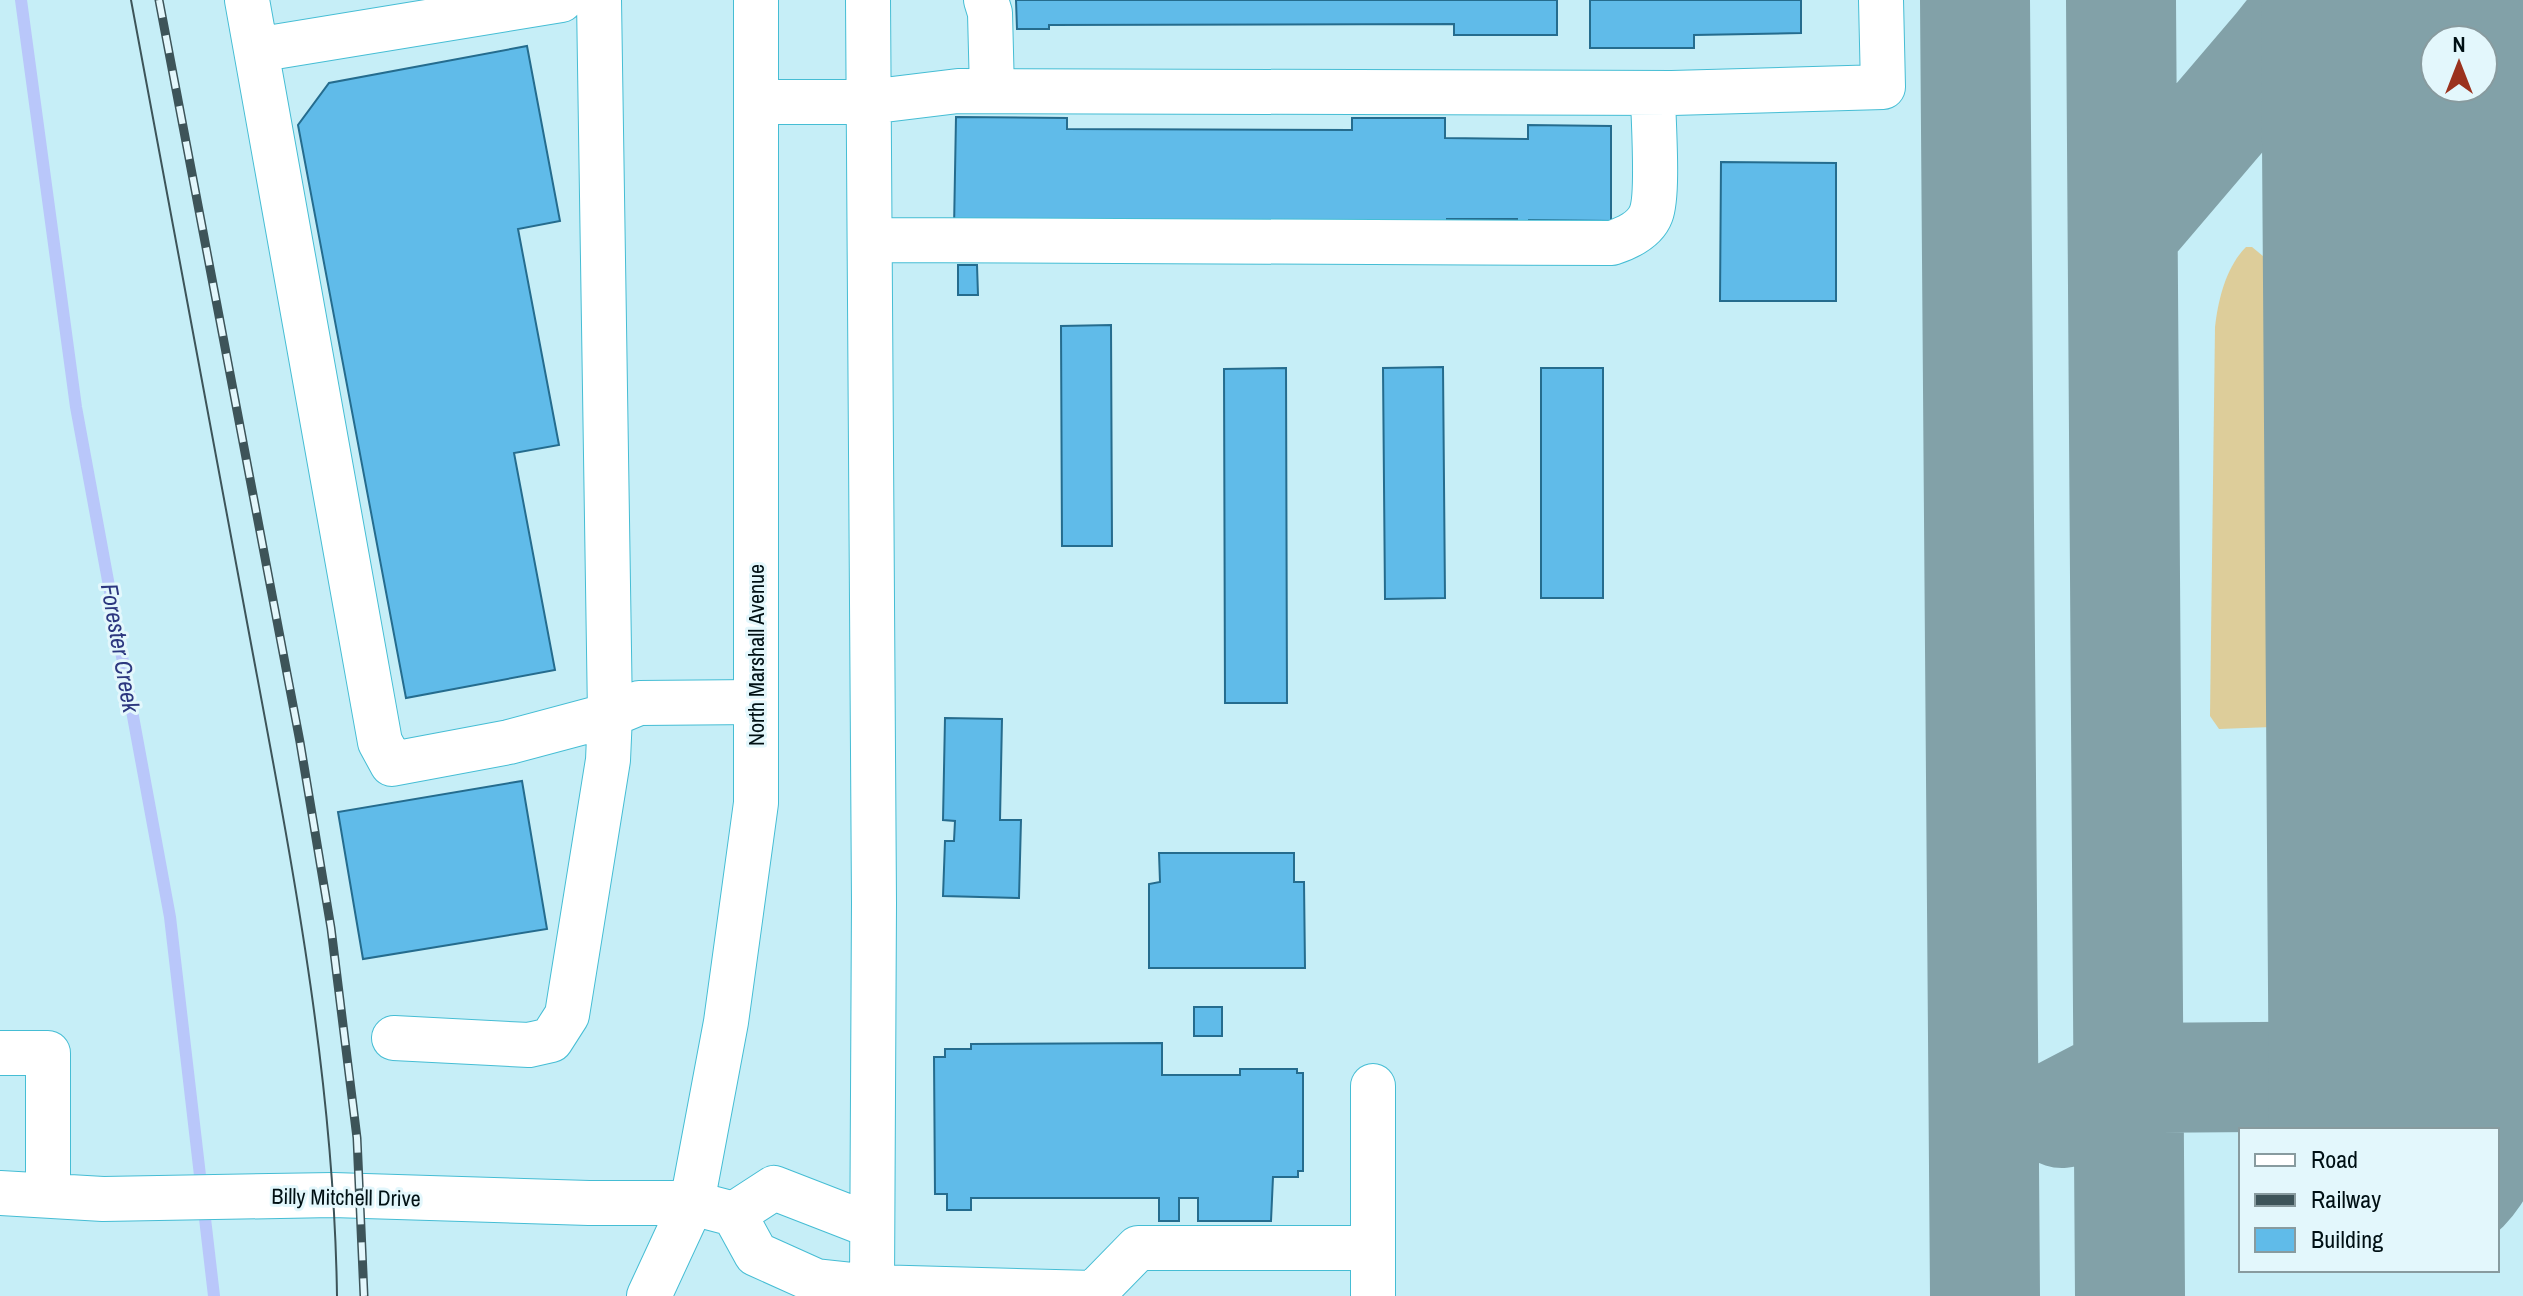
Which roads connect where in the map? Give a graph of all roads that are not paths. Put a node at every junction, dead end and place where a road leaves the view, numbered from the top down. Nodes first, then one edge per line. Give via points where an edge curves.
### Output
1 (247, 0) edge
2 (561, 0) edge
3 (599, 0) edge
4 (868, 0) edge
5 (986, 0) edge
6 (1881, 0) edge
7 (751, 1) edge
8 (256, 50) junction
9 (992, 91) junction
10 (1653, 93) junction
11 (756, 102) junction
12 (868, 102) junction
13 (870, 240) junction
14 (756, 702) junction
15 (610, 715) junction
16 (394, 1038) dead end
17 (0, 1053) edge
18 (1373, 1086) dead end
19 (0, 1193) edge
20 (48, 1194) junction
21 (692, 1203) junction
22 (734, 1214) junction
23 (872, 1226) junction
24 (1373, 1248) junction
25 (872, 1287) junction
26 (1096, 1295) edge
27 (649, 1296) edge
28 (1373, 1296) edge

1 - 8 main road
2 - 8 main road
3 - 15 main road
4 - 12 main road
5 - 9 main road
6 - 10 main road via 1883,87
7 - 11 main road, North Marshall Avenue
8 - 15 main road via 380,742 392,764 509,742
9 - 10 main road
9 - 12 main road
10 - 13 main road via 1651,214 1629,237 1612,243
11 - 12 main road
11 - 14 main road, North Marshall Avenue
12 - 13 main road
13 - 23 main road
14 - 15 main road via 639,703
14 - 21 main road, North Marshall Avenue via 754,818 726,1022
15 - 16 main road via 608,760 567,1015 551,1040 529,1045
17 - 20 main road via 48,1053
18 - 24 main road
19 - 20 main road, Billy Mitchell Drive
20 - 21 main road, Billy Mitchell Drive via 103,1199 290,1196
21 - 22 main road, Billy Mitchell Drive
21 - 27 main road, North Marshall Avenue
22 - 23 main road via 774,1188
22 - 25 main road via 756,1254 816,1281
23 - 25 main road
24 - 26 main road via 1138,1248
24 - 28 main road
25 - 26 main road

